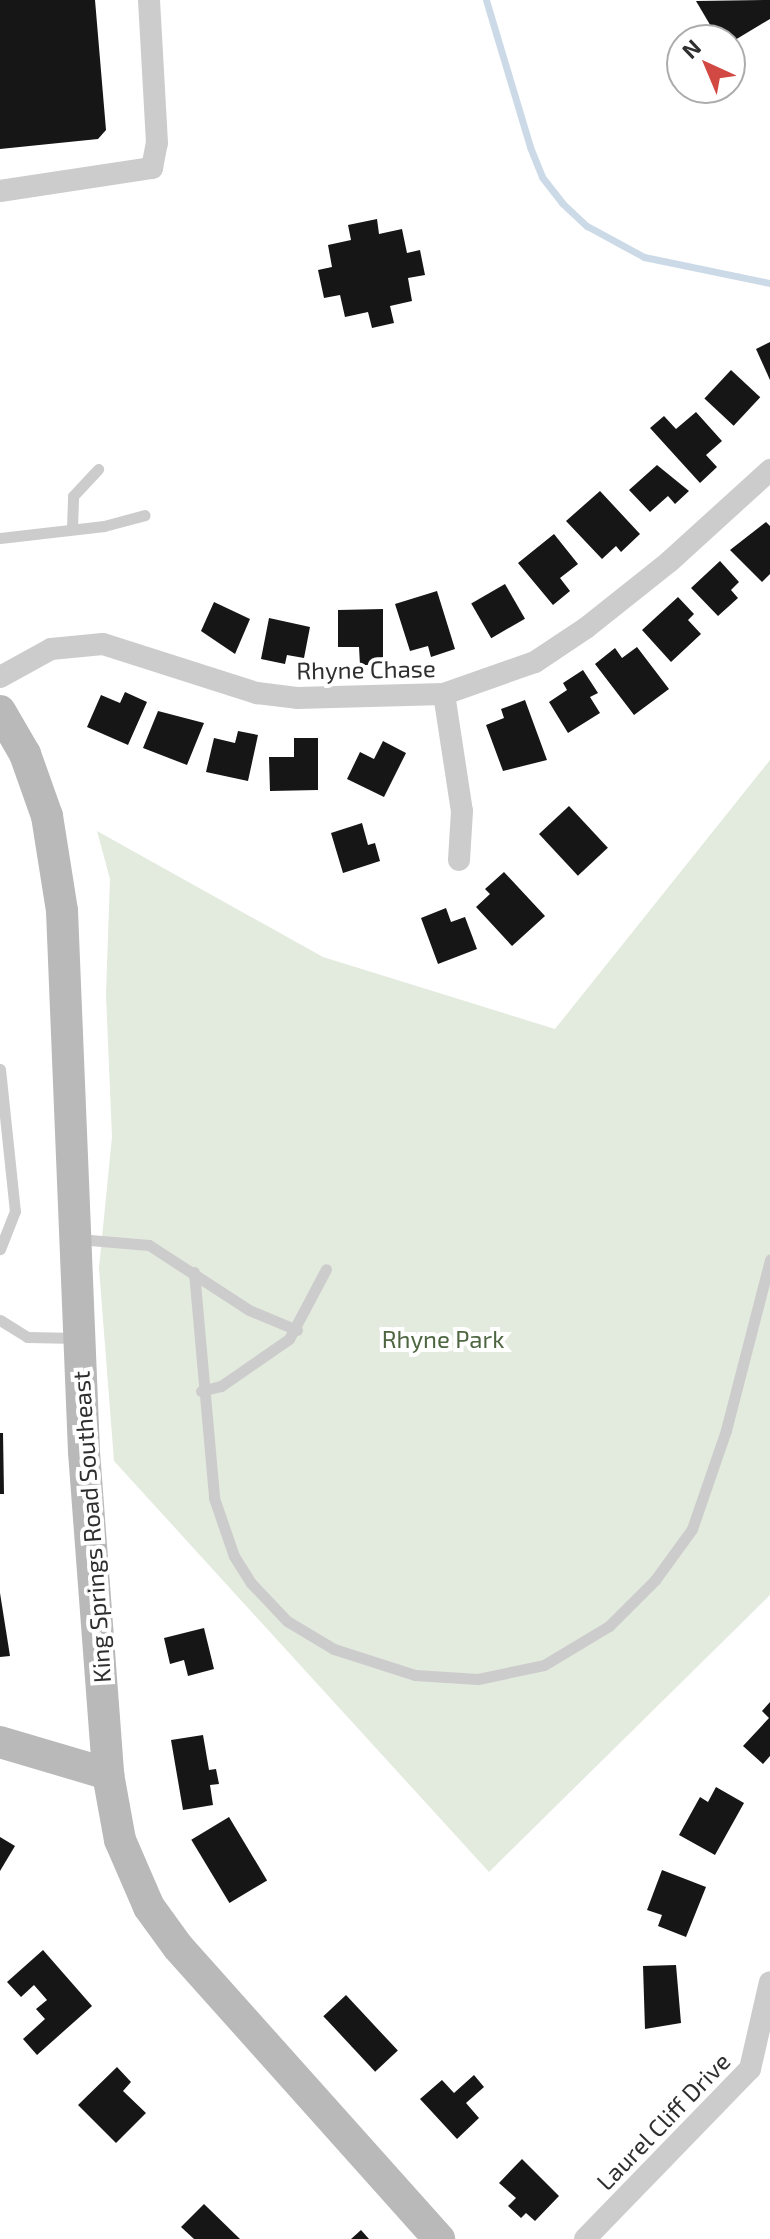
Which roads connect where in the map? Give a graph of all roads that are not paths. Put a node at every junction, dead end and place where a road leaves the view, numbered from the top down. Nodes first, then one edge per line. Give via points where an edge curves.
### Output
1 (149, 0) edge
2 (0, 191) edge
3 (98, 469) dead end
4 (770, 470) edge
5 (145, 515) dead end
6 (72, 528) junction
7 (0, 538) edge
8 (0, 677) edge
9 (444, 694) junction
10 (0, 711) edge
11 (459, 860) dead end
12 (0, 1069) edge
13 (74, 1238) junction
14 (1, 1243) edge
15 (770, 1260) edge
16 (326, 1269) dead end
17 (194, 1272) junction
18 (0, 1320) edge
19 (297, 1330) junction
20 (77, 1338) junction
21 (201, 1391) junction
22 (0, 1742) edge
23 (108, 1774) junction
24 (770, 1982) edge
25 (439, 2239) edge
26 (585, 2239) edge

1 - 2 street via 157,143 152,168
3 - 6 lane via 73,496
4 - 9 street, Rhyne Chase via 586,628 535,662
5 - 6 lane
6 - 7 lane
8 - 9 street, Rhyne Chase via 51,649 103,644 257,693 297,698
9 - 11 street via 462,811
10 - 13 street, King Springs Road Southeast via 25,754 53,845 67,979
12 - 14 lane via 15,1189 15,1211
13 - 17 lane via 149,1245
13 - 20 street, King Springs Road Southeast
15 - 21 lane via 726,1430 692,1529 655,1580 609,1626 544,1665 478,1679 415,1675 334,1649 287,1621 251,1583 223,1528 214,1498
16 - 19 lane
17 - 19 lane via 249,1310
17 - 21 lane
18 - 20 lane via 27,1337
19 - 21 lane via 251,1367 221,1386
20 - 23 street, King Springs Road Southeast
22 - 23 street
23 - 25 street, King Springs Road Southeast via 128,1862 163,1928
24 - 26 street, Laurel Cliff Drive via 750,2069

